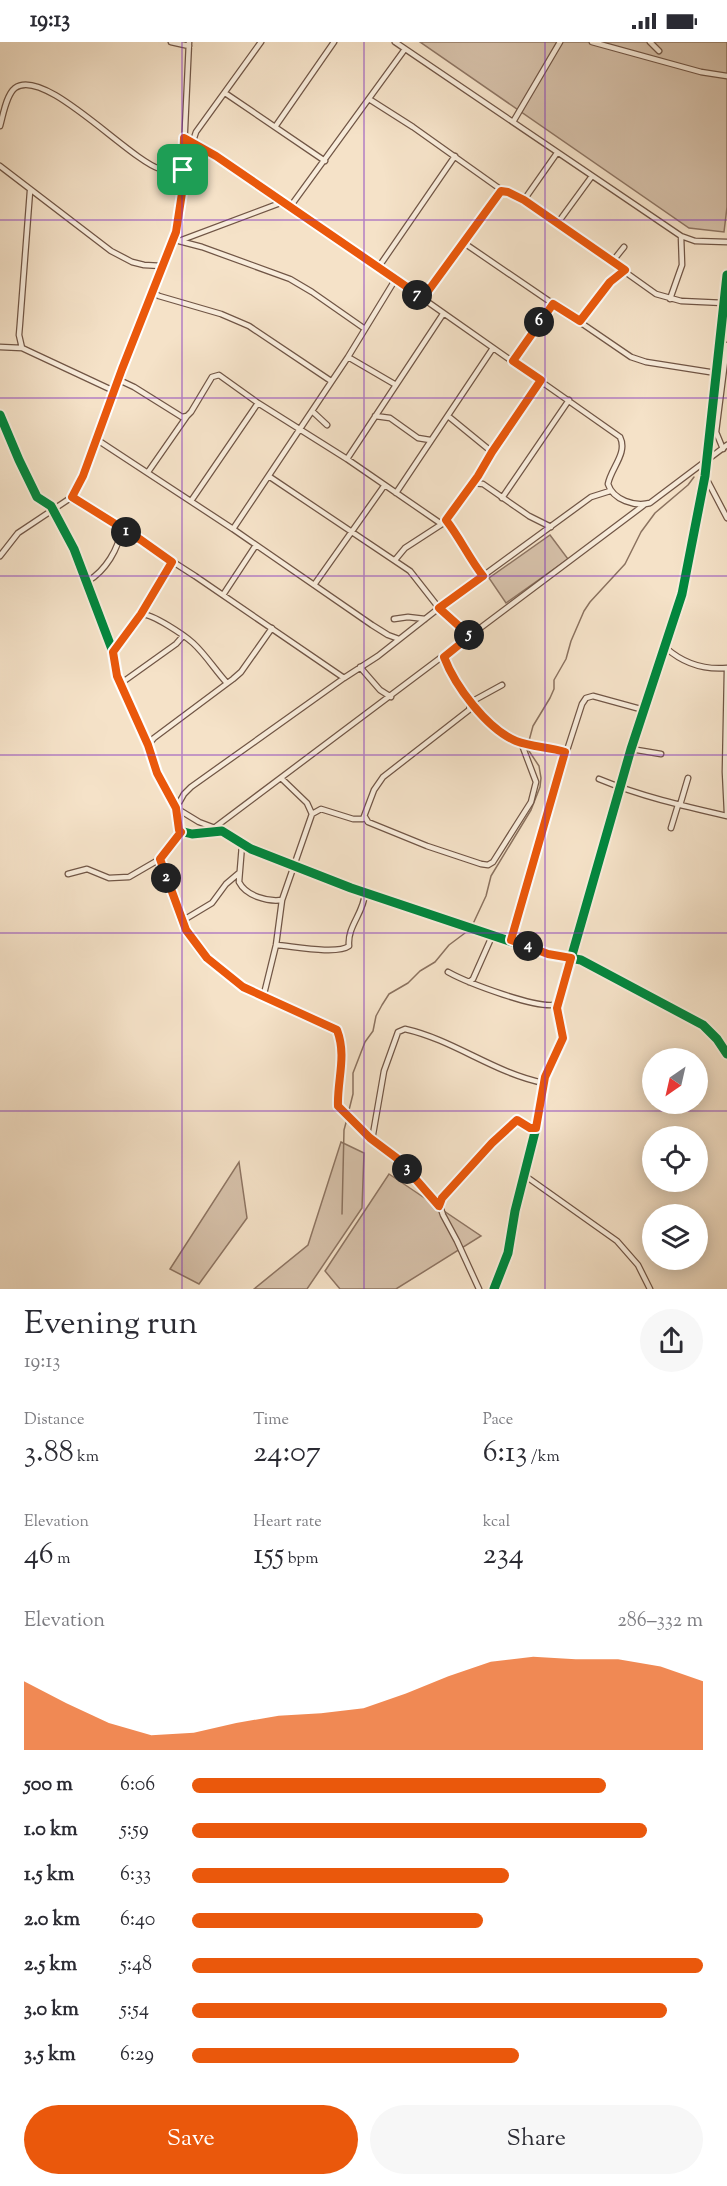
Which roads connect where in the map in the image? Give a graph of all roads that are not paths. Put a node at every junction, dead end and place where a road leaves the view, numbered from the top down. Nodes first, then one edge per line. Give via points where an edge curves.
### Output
1 (171, 42) edge
2 (261, 42) edge
3 (334, 42) edge
4 (395, 42) edge
5 (560, 42) edge
6 (592, 42) edge
7 (650, 42) edge
8 (189, 44) edge
9 (402, 46) edge
10 (658, 51) dead end
11 (727, 76) edge
12 (225, 93) junction
13 (369, 99) junction
14 (513, 122) junction
15 (0, 126) edge
16 (276, 127) junction
17 (184, 138) junction
18 (193, 141) junction
19 (557, 153) junction
20 (455, 156) junction
21 (325, 161) junction
22 (0, 166) edge
23 (183, 170) junction
24 (592, 176) junction
25 (30, 191) junction
26 (503, 191) junction
27 (524, 200) junction
28 (283, 202) junction
29 (290, 207) junction
30 (557, 224) junction
31 (681, 236) junction
32 (176, 241) junction
33 (695, 241) junction
34 (727, 242) edge
35 (464, 243) junction
36 (682, 246) junction
37 (624, 247) dead end
38 (612, 262) junction
39 (162, 266) junction
40 (378, 267) junction
41 (625, 270) junction
42 (727, 275) edge
43 (395, 280) junction
44 (152, 292) junction
45 (423, 298) junction
46 (670, 299) junction
47 (724, 303) junction
48 (553, 304) junction
49 (443, 314) junction
50 (580, 321) junction
51 (365, 329) junction
52 (727, 345) edge
53 (0, 348) edge
54 (22, 348) junction
55 (493, 348) junction
56 (348, 357) junction
57 (513, 361) junction
58 (716, 373) junction
59 (119, 380) junction
60 (541, 380) junction
61 (331, 381) junction
62 (396, 385) junction
63 (114, 392) junction
64 (569, 400) junction
65 (258, 403) junction
66 (312, 411) junction
67 (0, 415) edge
68 (187, 416) junction
69 (375, 416) junction
70 (448, 416) junction
71 (327, 425) dead end
72 (301, 429) junction
73 (96, 439) junction
74 (430, 440) junction
75 (725, 447) edge
76 (492, 452) junction
77 (347, 459) junction
78 (705, 461) junction
79 (148, 472) junction
80 (478, 476) junction
81 (705, 476) junction
82 (270, 477) junction
83 (473, 483) junction
84 (483, 484) junction
85 (384, 486) junction
86 (610, 491) junction
87 (396, 493) junction
88 (72, 497) junction
89 (502, 498) junction
90 (191, 501) junction
91 (645, 504) junction
92 (53, 510) junction
93 (727, 519) edge
94 (444, 522) junction
95 (551, 527) junction
96 (121, 529) junction
97 (233, 529) junction
98 (352, 533) junction
99 (256, 545) junction
100 (0, 556) edge
101 (395, 560) junction
102 (172, 562) junction
103 (483, 576) junction
104 (88, 581) junction
105 (314, 585) junction
106 (223, 595) junction
107 (439, 608) junction
108 (141, 614) junction
109 (394, 619) dead end
110 (425, 619) junction
111 (272, 628) junction
112 (183, 636) junction
113 (470, 636) junction
114 (399, 639) junction
115 (666, 648) junction
116 (113, 652) junction
117 (444, 657) junction
118 (360, 667) junction
119 (727, 670) edge
120 (344, 678) junction
121 (227, 683) junction
122 (120, 684) junction
123 (502, 685) dead end
124 (727, 687) edge
125 (391, 697) junction
126 (471, 702) junction
127 (644, 710) junction
128 (519, 742) junction
129 (148, 745) junction
130 (631, 749) junction
131 (565, 752) junction
132 (662, 754) dead end
133 (281, 778) junction
134 (688, 778) dead end
135 (598, 779) dead end
136 (621, 788) junction
137 (679, 805) junction
138 (176, 808) junction
139 (312, 814) junction
140 (727, 815) edge
141 (365, 817) junction
142 (224, 821) junction
143 (215, 828) junction
144 (671, 828) dead end
145 (181, 832) junction
146 (210, 832) junction
147 (227, 834) junction
148 (242, 844) junction
149 (160, 859) junction
150 (294, 865) junction
151 (239, 873) junction
152 (68, 874) dead end
153 (364, 892) junction
154 (282, 900) junction
155 (182, 921) junction
156 (492, 934) junction
157 (511, 940) junction
158 (276, 945) junction
159 (571, 958) junction
160 (448, 972) dead end
161 (467, 983) junction
162 (263, 998) junction
163 (558, 1004) junction
164 (727, 1054) edge
165 (544, 1083) junction
166 (536, 1128) junction
167 (372, 1140) junction
168 (524, 1174) junction
169 (439, 1206) junction
170 (479, 1289) edge
171 (495, 1289) edge
172 (650, 1289) edge

1 - 8 street
2 - 12 street
3 - 16 street
4 - 9 street
5 - 14 street
6 - 11 street
7 - 10 street
8 - 17 street
9 - 13 street
9 - 14 street
12 - 16 street
12 - 18 street
13 - 20 street
13 - 21 street
14 - 19 street
15 - 23 street via 12,91 19,86 35,86 69,103 155,167
16 - 21 street
17 - 18 street
17 - 23 street
18 - 28 street
19 - 24 street
19 - 27 street
20 - 26 street
20 - 40 street
21 - 29 street
22 - 25 street
23 - 32 street
24 - 30 street
24 - 31 street
25 - 39 street via 122,257
25 - 54 street via 19,335
26 - 27 street
26 - 35 street
27 - 30 street
28 - 29 street
28 - 32 street
29 - 40 street
30 - 38 street
31 - 33 street
31 - 36 street
32 - 39 street
32 - 51 street via 290,279
33 - 34 street
33 - 36 street
35 - 45 street
35 - 48 street
36 - 46 street via 680,273
37 - 38 street
38 - 41 street
39 - 44 street
40 - 43 street
41 - 46 street via 651,291
41 - 50 street via 610,282
42 - 47 street
43 - 45 street
43 - 51 street
44 - 59 street
44 - 61 street via 249,326
45 - 49 street
46 - 47 street
47 - 58 street
48 - 50 street
48 - 57 street
49 - 55 street
49 - 62 street
50 - 58 street via 635,359
51 - 56 street
52 - 75 street via 716,432
53 - 54 street
54 - 63 street
55 - 57 street
55 - 70 street
56 - 61 street
56 - 62 street
57 - 60 street
58 - 78 street
59 - 63 street
59 - 68 street via 175,414
60 - 64 street
60 - 76 street
61 - 66 street
62 - 69 street
63 - 73 street
64 - 86 street via 621,438 621,451 608,480
64 - 89 street
65 - 68 street via 216,374
65 - 72 street
65 - 90 street
66 - 71 street
66 - 72 street
67 - 92 street via 37,497
68 - 79 street
69 - 74 street via 390,418 418,438
69 - 77 street
70 - 74 street
70 - 76 street
72 - 77 street
72 - 82 street
73 - 79 street
73 - 88 street
74 - 87 street
75 - 78 street
76 - 80 street
77 - 85 street
78 - 81 street
78 - 91 street
79 - 90 street
80 - 83 street
80 - 84 street
81 - 93 street
81 - 115 street via 682,594
82 - 97 street
82 - 98 street
83 - 84 street
83 - 94 street
84 - 89 street
85 - 87 street
85 - 98 street
86 - 91 street via 629,502
86 - 95 street via 591,496
87 - 94 street via 437,522
88 - 92 street
88 - 96 street
89 - 95 street
90 - 97 street
91 - 113 street
92 - 100 street via 18,534
92 - 104 street
94 - 101 street via 405,548
94 - 103 street via 457,534
95 - 103 street
96 - 102 street
96 - 104 street via 103,569
97 - 99 street
98 - 101 street
98 - 105 street
99 - 105 street
99 - 106 street
101 - 107 street via 415,576
102 - 106 street
102 - 108 street
103 - 107 street
104 - 116 street
105 - 114 street
106 - 111 street
107 - 110 street
107 - 113 street
108 - 112 street
108 - 116 street
109 - 110 street
110 - 114 street
111 - 120 street
111 - 121 street via 241,672
112 - 121 street
112 - 122 street
113 - 117 street
114 - 118 street
115 - 119 street via 686,662
115 - 127 street
116 - 122 street
117 - 125 street
117 - 126 street
118 - 120 street
118 - 125 street
119 - 124 street
120 - 138 street via 191,787
121 - 129 street
122 - 129 street
123 - 126 street
124 - 140 street
125 - 133 street
126 - 128 street via 495,729
126 - 141 street via 468,712 383,777
127 - 130 street
127 - 131 street via 588,697
128 - 131 street
128 - 141 street via 535,777 535,790 491,864 427,846 368,822
129 - 138 street via 157,773
130 - 132 street
130 - 136 street
131 - 157 street
133 - 139 street via 307,803
133 - 142 street
134 - 137 street
135 - 136 street
136 - 137 street
136 - 159 street
137 - 140 street
137 - 144 street
138 - 143 street
138 - 145 street
139 - 141 street via 321,809 354,819
139 - 150 street
142 - 143 street
142 - 147 street
143 - 146 street
145 - 146 street
145 - 149 street
146 - 147 street
147 - 148 street
148 - 150 street
148 - 151 street
149 - 152 street via 123,878 102,877 90,869
149 - 155 street
150 - 153 street
150 - 154 street
151 - 154 street via 239,882 247,891
151 - 155 street via 212,903
153 - 156 street
153 - 158 street via 361,910 348,934 347,948
154 - 158 street
155 - 162 street via 194,943 212,962 233,981
156 - 157 street
156 - 161 street via 473,979
157 - 159 street
158 - 162 street
159 - 163 street
159 - 164 street via 585,961 703,1025
160 - 161 street
161 - 163 street via 545,1006
162 - 167 street via 337,1030 343,1060 338,1106
163 - 165 street via 563,1038
165 - 166 street
165 - 167 street via 505,1073 405,1029 398,1032 384,1071
166 - 168 street
166 - 169 street via 517,1120 487,1148
167 - 169 street via 398,1159
168 - 171 street via 508,1252
168 - 172 street via 625,1248
169 - 170 street

